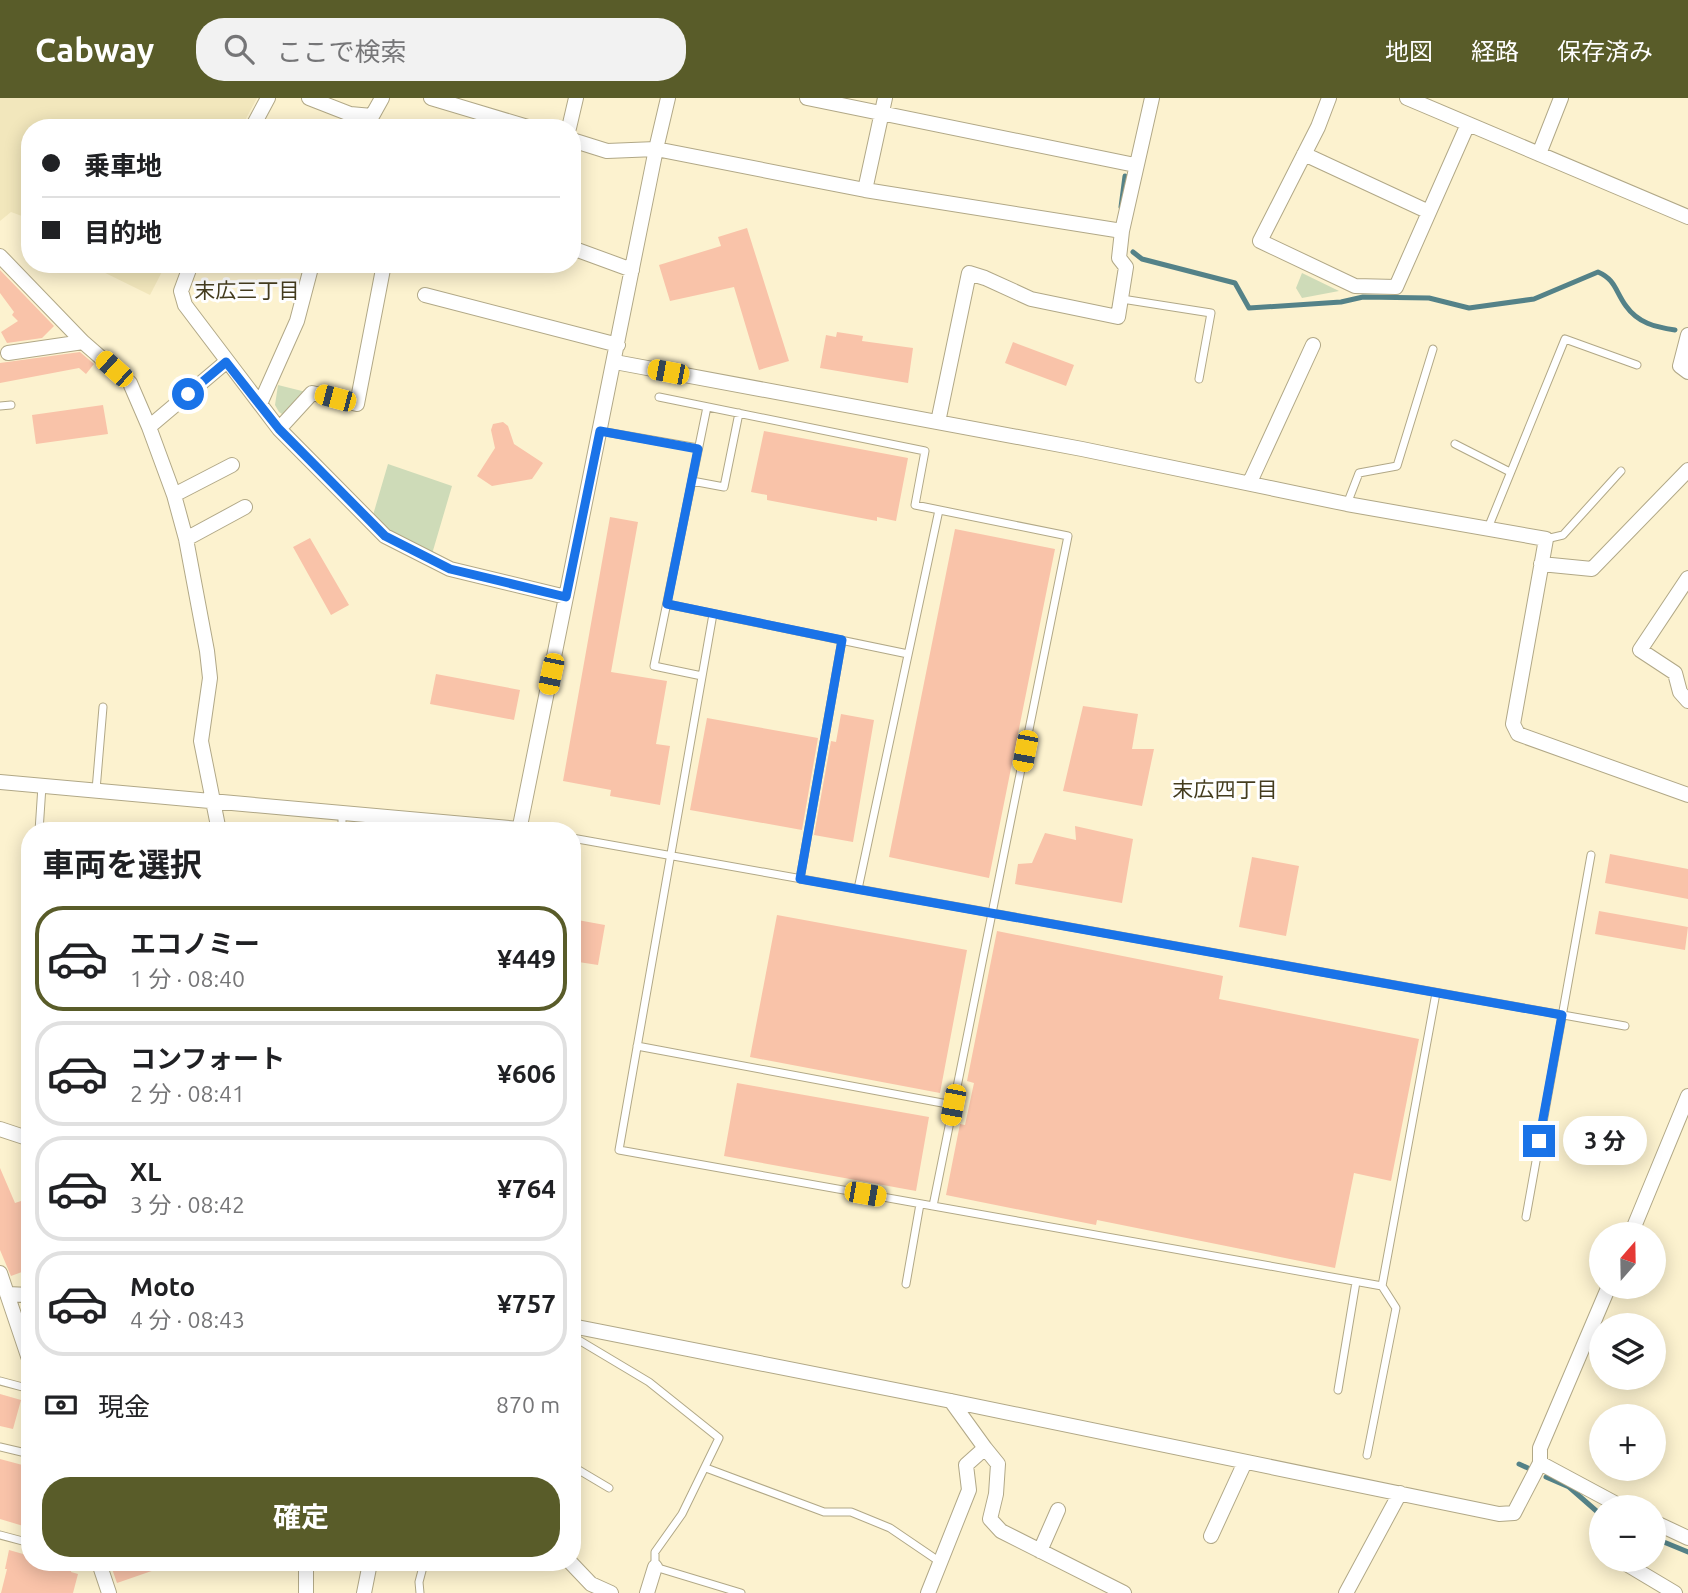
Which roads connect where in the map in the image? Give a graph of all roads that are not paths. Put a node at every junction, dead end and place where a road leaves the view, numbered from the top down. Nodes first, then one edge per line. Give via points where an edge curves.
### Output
1 (268, 98) edge
2 (309, 98) edge
3 (382, 98) edge
4 (431, 98) edge
5 (576, 98) edge
6 (668, 98) edge
7 (807, 98) edge
8 (1152, 98) edge
9 (1329, 98) edge
10 (1408, 98) edge
11 (1561, 98) edge
12 (883, 105) edge
13 (256, 119) edge
14 (501, 119) edge
15 (571, 119) edge
16 (1468, 124) junction
17 (581, 143) edge
18 (656, 149) junction
19 (1304, 154) junction
20 (1539, 154) junction
21 (1136, 165) junction
22 (865, 190) junction
23 (1429, 212) junction
24 (1688, 217) edge
25 (1122, 231) junction
26 (581, 251) edge
27 (0, 256) edge
28 (632, 271) junction
29 (188, 273) edge
30 (310, 273) edge
31 (382, 273) edge
32 (425, 295) dead end
33 (1122, 299) junction
34 (1688, 335) edge
35 (83, 342) junction
36 (618, 345) junction
37 (1314, 345) dead end
38 (1433, 349) dead end
39 (8, 353) dead end
40 (226, 362) junction
41 (615, 362) junction
42 (1637, 366) dead end
43 (1688, 372) edge
44 (1199, 379) dead end
45 (659, 397) dead end
46 (260, 404) junction
47 (0, 405) edge
48 (11, 405) dead end
49 (707, 407) junction
50 (739, 414) junction
51 (938, 422) junction
52 (149, 427) junction
53 (279, 429) junction
54 (600, 431) junction
55 (1455, 444) dead end
56 (698, 449) junction
57 (232, 465) dead end
58 (1688, 470) edge
59 (1621, 471) dead end
60 (1510, 472) junction
61 (692, 481) junction
62 (1250, 482) junction
63 (174, 495) junction
64 (1348, 504) junction
65 (245, 506) dead end
66 (939, 510) junction
67 (1488, 528) junction
68 (186, 539) junction
69 (1546, 539) junction
70 (1541, 564) junction
71 (1688, 578) edge
72 (566, 597) junction
73 (667, 604) junction
74 (713, 614) junction
75 (842, 640) junction
76 (908, 654) junction
77 (702, 676) junction
78 (1688, 679) edge
79 (1684, 696) edge
80 (103, 707) dead end
81 (0, 782) edge
82 (43, 786) junction
83 (96, 791) junction
84 (1688, 795) edge
85 (212, 800) junction
86 (342, 812) junction
87 (40, 822) edge
88 (217, 822) edge
89 (342, 822) edge
90 (443, 822) edge
91 (525, 822) edge
92 (581, 840) edge
93 (1591, 855) dead end
94 (670, 856) junction
95 (800, 879) junction
96 (858, 889) junction
97 (992, 913) junction
98 (1436, 993) junction
99 (1562, 1015) junction
100 (1625, 1026) dead end
101 (637, 1046) junction
102 (1688, 1096) edge
103 (953, 1105) junction
104 (0, 1129) edge
105 (21, 1136) edge
106 (920, 1204) junction
107 (933, 1206) junction
108 (1526, 1217) dead end
109 (1636, 1222) edge
110 (0, 1273) edge
111 (1356, 1282) junction
112 (906, 1284) dead end
113 (1382, 1286) junction
114 (7, 1294) junction
115 (21, 1295) edge
116 (1603, 1299) edge
117 (581, 1328) edge
118 (21, 1335) edge
119 (581, 1341) edge
120 (0, 1381) edge
121 (21, 1387) edge
122 (1338, 1390) dead end
123 (951, 1401) junction
124 (0, 1447) edge
125 (985, 1448) junction
126 (21, 1452) edge
127 (1367, 1455) dead end
128 (1245, 1462) junction
129 (1540, 1463) junction
130 (706, 1468) junction
131 (581, 1471) edge
132 (609, 1488) dead end
133 (1401, 1493) junction
134 (1600, 1495) edge
135 (1058, 1510) dead end
136 (1666, 1528) edge
137 (0, 1535) edge
138 (1211, 1536) dead end
139 (1688, 1538) edge
140 (21, 1541) edge
141 (1040, 1551) junction
142 (940, 1562) junction
143 (655, 1567) junction
144 (102, 1571) edge
145 (306, 1571) edge
146 (368, 1571) edge
147 (422, 1571) edge
148 (579, 1571) edge
149 (1639, 1572) edge
150 (1669, 1591) edge
151 (109, 1593) edge
152 (306, 1593) edge
153 (364, 1593) edge
154 (420, 1593) edge
155 (611, 1593) edge
156 (647, 1593) edge
157 (741, 1593) edge
158 (928, 1593) edge
159 (1124, 1593) edge
160 (1346, 1593) edge

1 - 13 street
2 - 3 street via 350,114 372,116
4 - 14 street
5 - 15 street
6 - 18 street
7 - 12 street
8 - 21 street
9 - 19 street
10 - 16 street
11 - 20 street
12 - 21 street
12 - 22 street
16 - 20 street
16 - 23 street
17 - 18 street via 607,151
18 - 22 street
18 - 28 street
19 - 23 street
19 - 23 street via 1260,241 1355,286 1395,287
20 - 24 street
21 - 25 street
22 - 25 street
25 - 33 street via 1119,258 1126,267
26 - 28 street
27 - 35 street
28 - 36 street
29 - 40 street via 181,291 184,305
30 - 46 street via 297,321
31 - 53 street via 357,404 313,393
32 - 36 street
33 - 44 lane via 1211,313
33 - 51 street via 1118,317 1031,299 970,273
34 - 43 street via 1680,366
35 - 39 street
35 - 52 street via 130,383
36 - 41 street
37 - 62 street
38 - 64 lane via 1397,466 1359,473
40 - 46 street
40 - 52 street
41 - 51 street
41 - 54 street
42 - 60 lane via 1565,339
45 - 49 lane
46 - 53 street
47 - 48 lane
49 - 50 lane
49 - 56 lane
50 - 61 lane via 724,487
50 - 66 lane via 925,451 915,505
51 - 62 street
52 - 63 street
53 - 72 street via 385,536 450,569
54 - 56 lane
54 - 72 street
55 - 60 lane
56 - 61 lane
57 - 63 street
58 - 70 street via 1592,569
59 - 69 lane via 1563,535
60 - 67 lane
61 - 73 lane
62 - 64 street
63 - 68 street
64 - 67 street
65 - 68 street
66 - 76 lane
66 - 97 lane via 1068,536
67 - 69 street
68 - 85 street via 210,678 201,741
69 - 70 street
70 - 84 street via 1513,724 1518,734
71 - 79 street via 1640,650 1675,674
72 - 91 street
73 - 74 lane
73 - 77 lane via 654,666
74 - 75 lane
74 - 77 lane
75 - 76 lane
75 - 95 lane
76 - 96 lane
77 - 94 lane
78 - 79 street
80 - 83 lane
81 - 82 street
82 - 83 street
82 - 87 lane
83 - 85 street
85 - 86 street
85 - 88 street
86 - 89 lane
86 - 90 street
92 - 94 lane
93 - 99 lane
94 - 95 lane
94 - 101 lane
95 - 96 lane
96 - 97 lane
97 - 98 lane
97 - 103 lane
98 - 99 lane
98 - 113 lane
99 - 100 lane
99 - 108 lane
101 - 103 lane
101 - 106 lane via 618,1150
102 - 109 street
103 - 107 lane
104 - 105 street
106 - 107 lane
106 - 112 lane
107 - 111 lane
110 - 114 street
111 - 113 lane
111 - 122 lane
113 - 127 lane via 1396,1308
114 - 115 street
114 - 118 street
116 - 129 street via 1540,1448
117 - 123 street
119 - 130 lane via 649,1382 719,1438
120 - 121 lane
123 - 125 street
123 - 128 street
124 - 126 lane
125 - 141 street via 998,1464 990,1519 1001,1531
125 - 142 street via 966,1465 969,1490
128 - 133 street
128 - 138 street
129 - 133 street via 1514,1513 1499,1514
129 - 134 street
130 - 142 lane via 824,1512 851,1512 890,1528
130 - 143 lane via 655,1552
131 - 132 lane
133 - 160 street
135 - 141 street
136 - 139 street
137 - 140 lane
141 - 159 street
142 - 158 street
143 - 156 street
143 - 157 lane
144 - 151 street
145 - 152 street
146 - 153 street
147 - 154 lane
148 - 155 street via 591,1584
149 - 150 street

